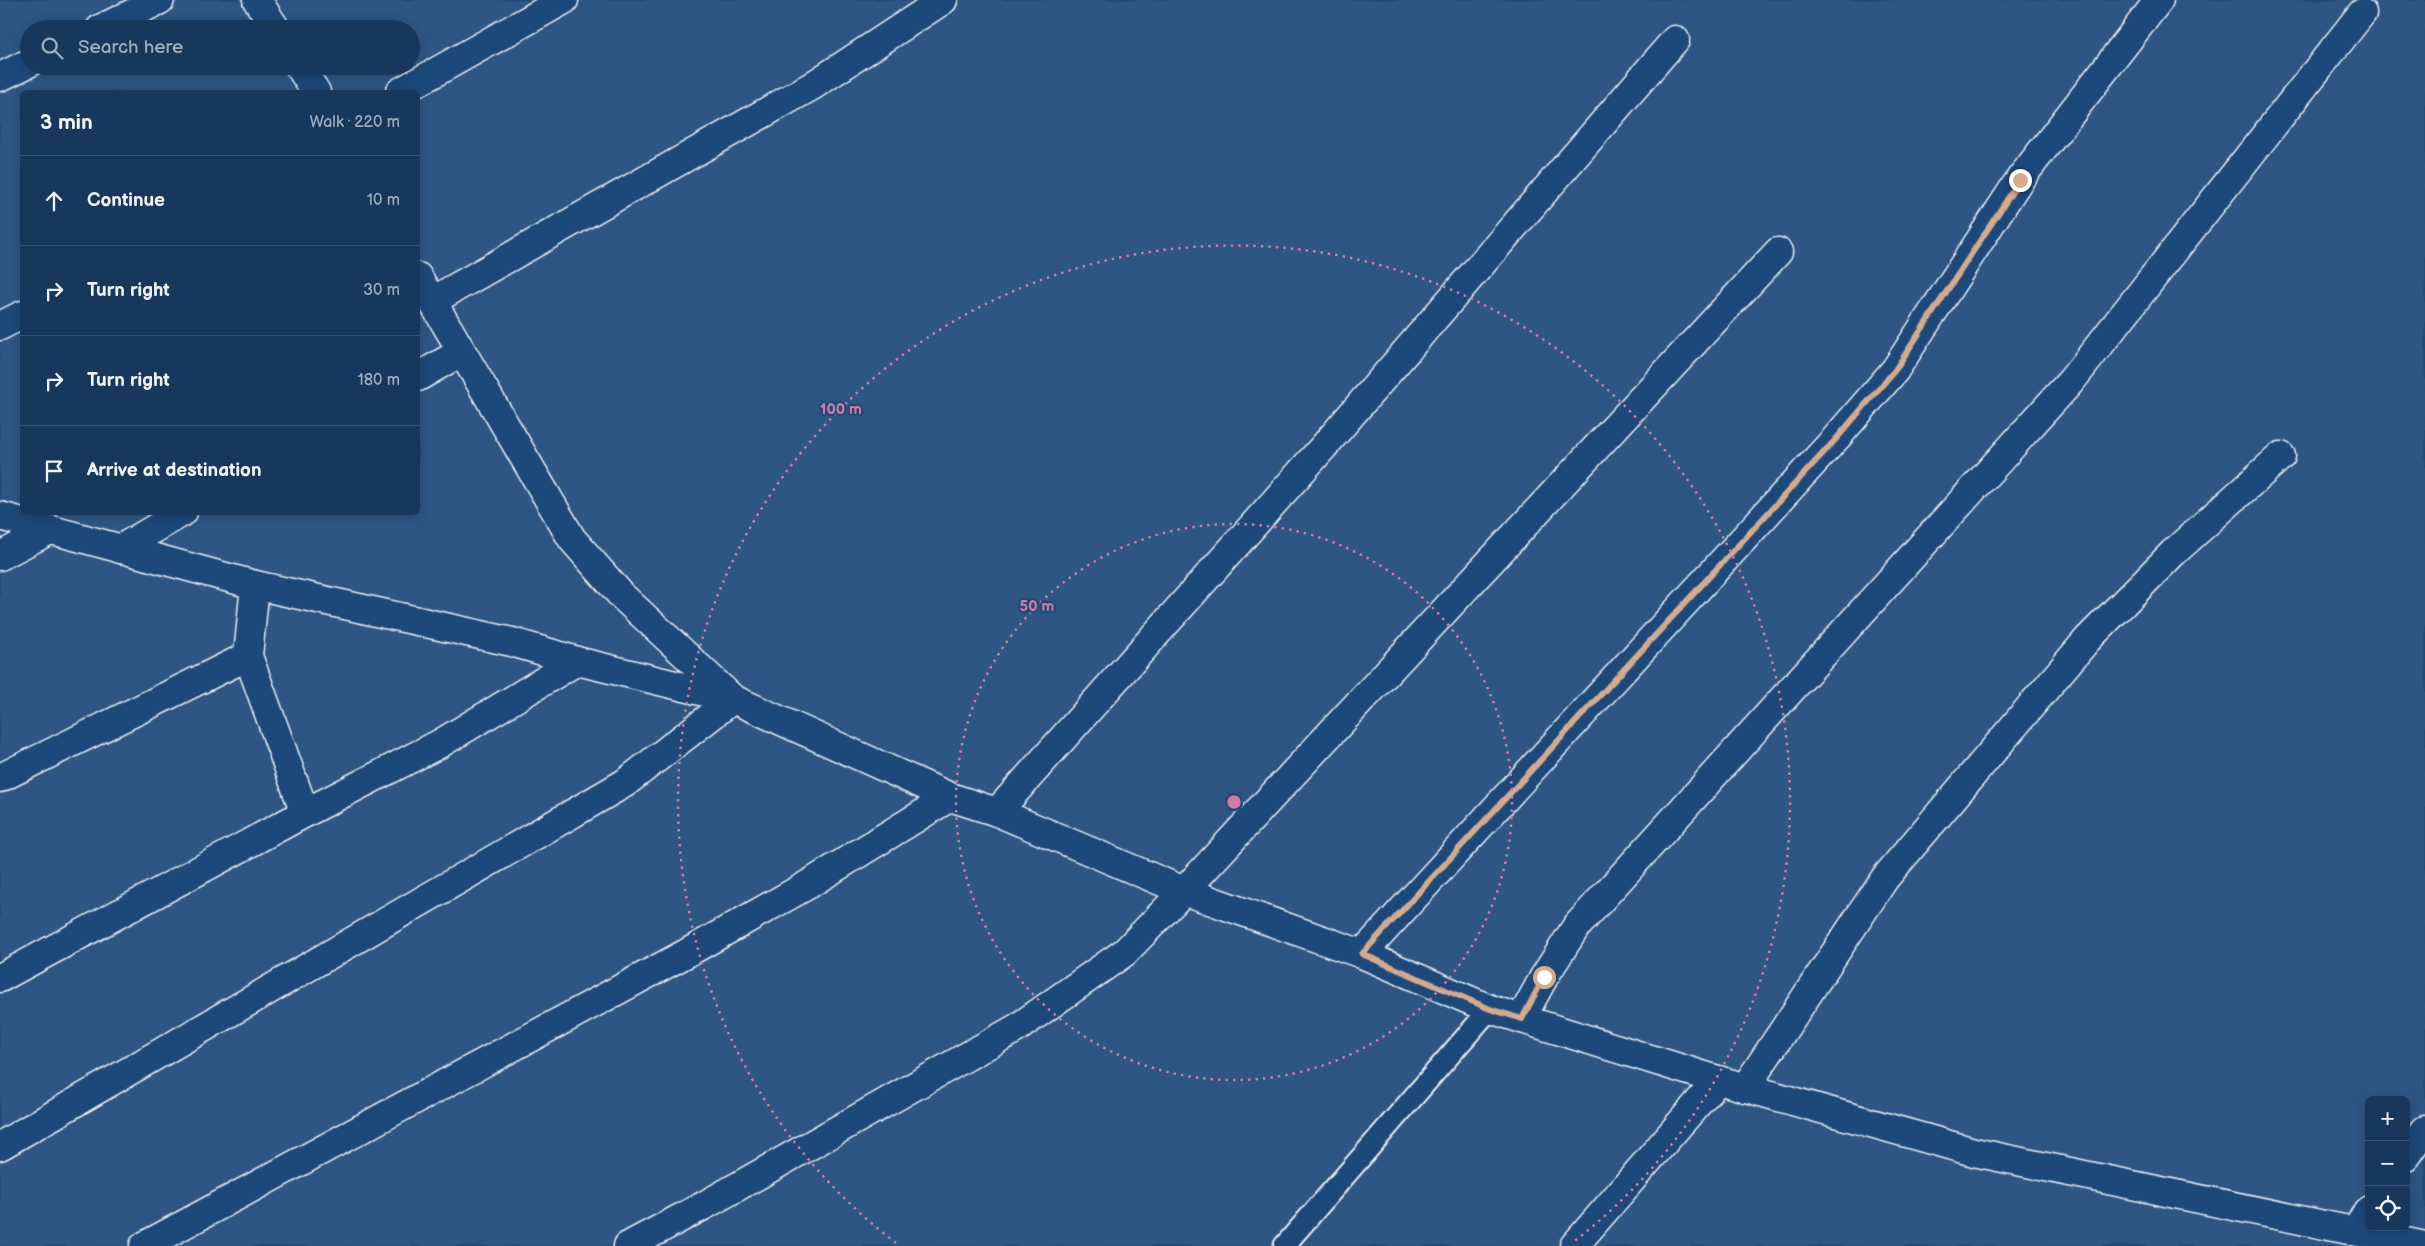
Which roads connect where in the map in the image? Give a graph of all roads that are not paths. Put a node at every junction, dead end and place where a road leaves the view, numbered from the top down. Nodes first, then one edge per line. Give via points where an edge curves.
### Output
1 (160, 0) edge
2 (257, 0) edge
3 (564, 0) edge
4 (943, 0) edge
5 (2159, 0) edge
6 (2362, 13) dead end
7 (119, 20) edge
8 (270, 20) edge
9 (1675, 40) dead end
10 (20, 67) edge
11 (306, 75) edge
12 (0, 77) edge
13 (315, 90) edge
14 (404, 90) edge
15 (1778, 252) dead end
16 (420, 280) edge
17 (432, 301) junction
18 (20, 316) edge
19 (0, 326) edge
20 (461, 352) junction
21 (420, 376) edge
22 (2281, 456) dead end
23 (178, 515) edge
24 (0, 516) edge
25 (50, 530) junction
26 (120, 549) junction
27 (0, 556) edge
28 (255, 584) junction
29 (248, 656) junction
30 (577, 661) junction
31 (732, 699) junction
32 (0, 778) edge
33 (950, 797) junction
34 (998, 812) junction
35 (305, 813) junction
36 (1184, 891) junction
37 (1362, 954) junction
38 (0, 978) edge
39 (1490, 1009) junction
40 (1522, 1019) junction
41 (1718, 1080) junction
42 (1745, 1088) junction
43 (2425, 1130) edge
44 (0, 1146) edge
45 (2410, 1151) edge
46 (2362, 1220) edge
47 (1589, 1241) edge
48 (144, 1246) edge
49 (628, 1246) edge
50 (1284, 1246) edge
51 (2425, 1246) edge

1 - 7 street
2 - 8 street
3 - 14 street
4 - 17 street via 812,86
5 - 37 street via 2020,180 1895,370 1837,438
6 - 40 street via 2072,380 1576,928 1544,977
9 - 34 street via 1326,444
10 - 12 street
11 - 13 street
15 - 36 street
16 - 17 street
17 - 20 street
18 - 19 street
20 - 21 street
20 - 31 street via 572,539 622,596
22 - 42 street via 2173,553 2088,640 1885,878
23 - 26 street
24 - 25 street
25 - 26 street
25 - 27 street
26 - 28 street
28 - 29 street
28 - 30 street via 512,642
29 - 32 street
29 - 35 street
30 - 31 street
30 - 35 street via 441,743
31 - 33 street
31 - 44 street via 626,783
33 - 34 street
33 - 48 street via 804,887 685,954
34 - 36 street
35 - 38 street
36 - 37 street
36 - 49 street via 1125,952 1017,1028
37 - 39 street
39 - 40 street
39 - 50 lane
40 - 41 street
41 - 42 street
41 - 47 street
42 - 46 street via 1974,1152
43 - 45 street
46 - 51 street

